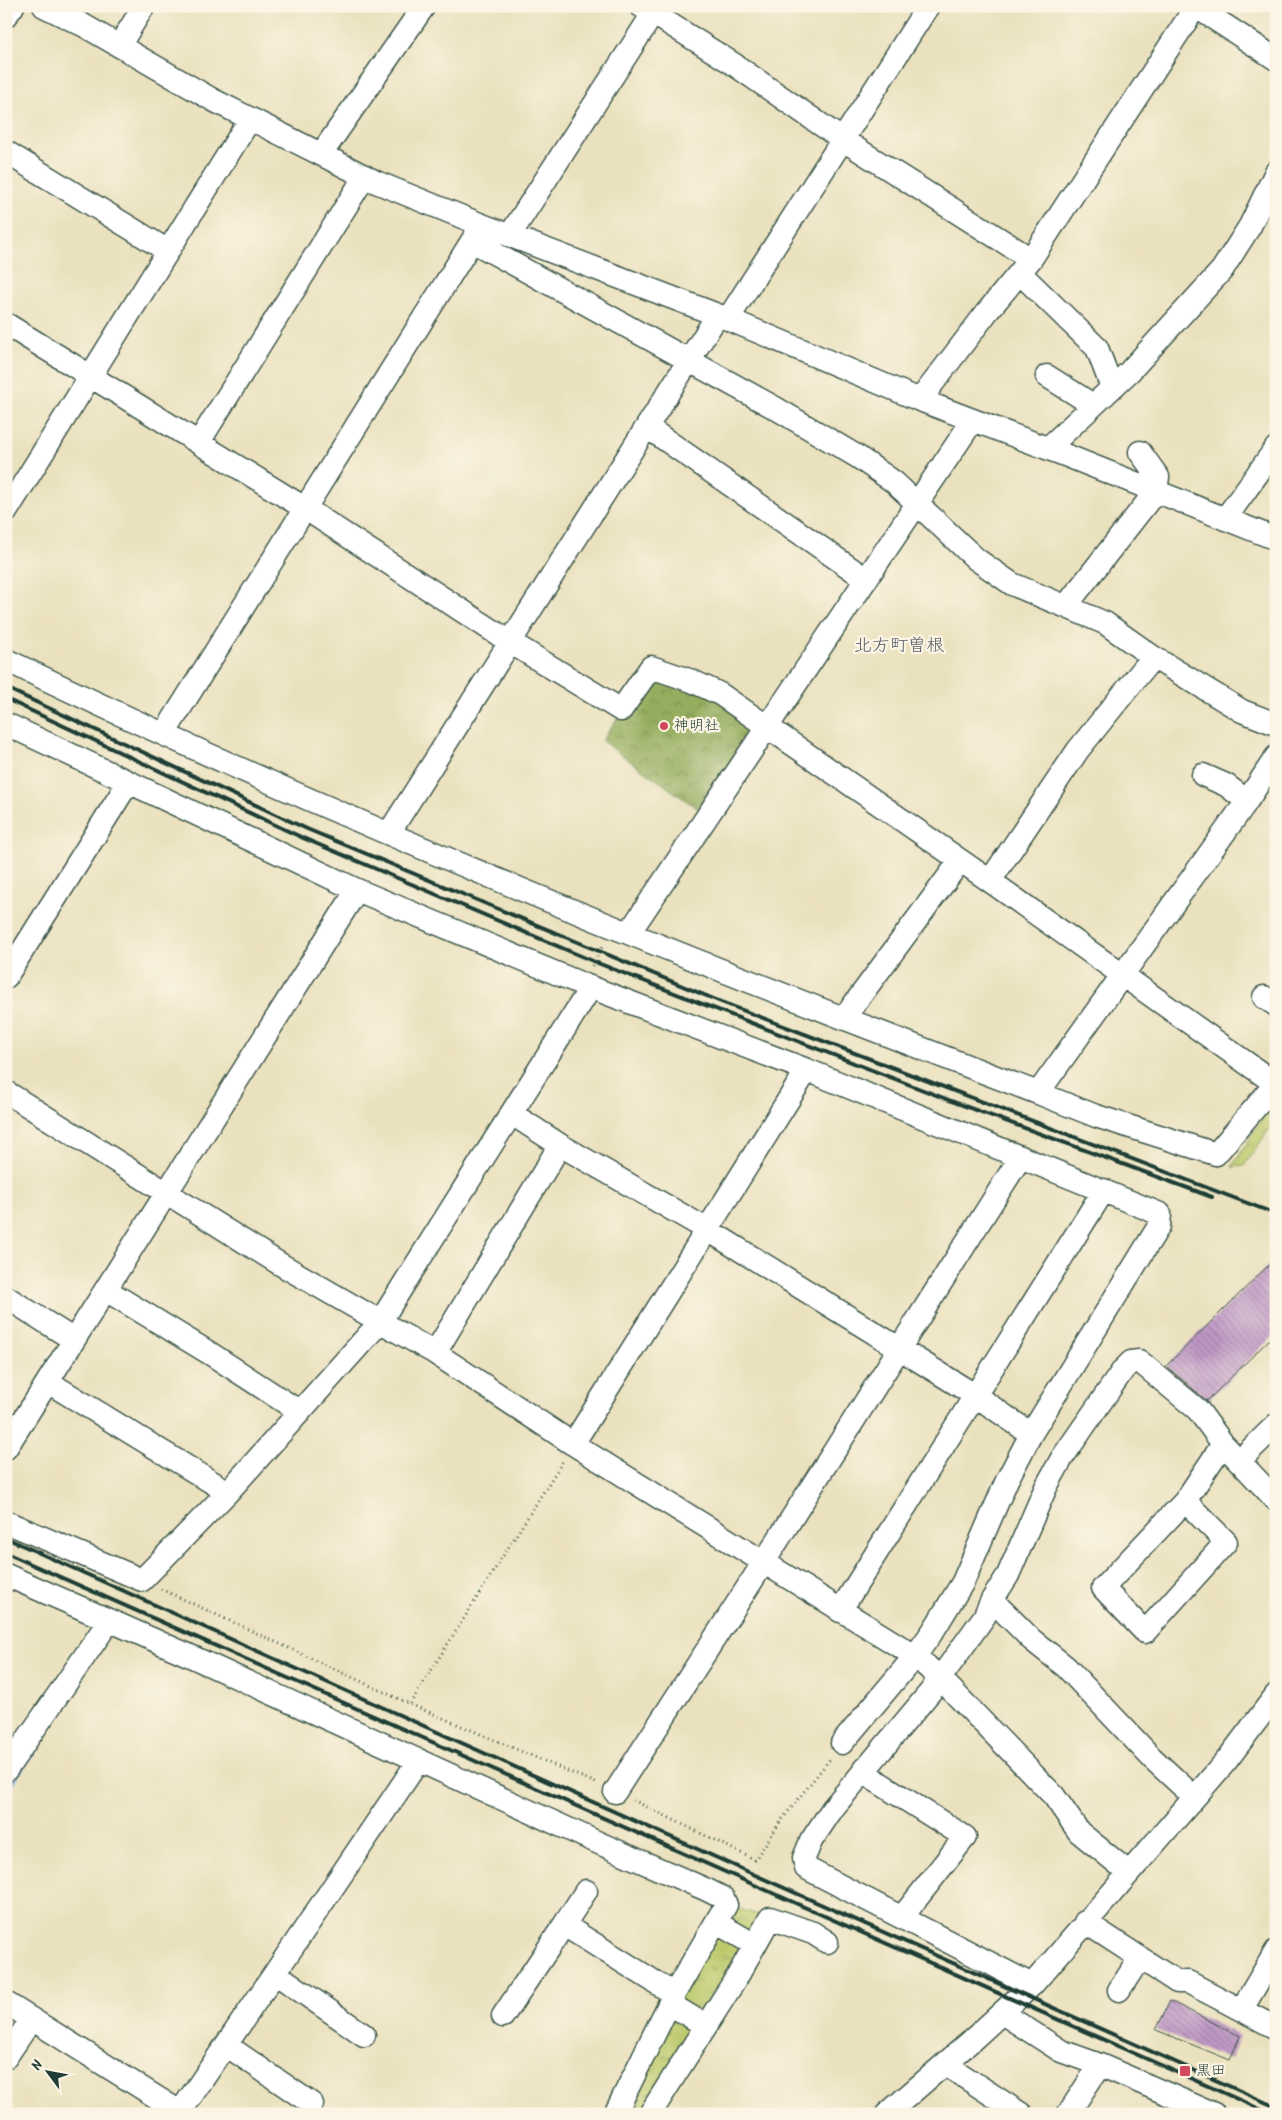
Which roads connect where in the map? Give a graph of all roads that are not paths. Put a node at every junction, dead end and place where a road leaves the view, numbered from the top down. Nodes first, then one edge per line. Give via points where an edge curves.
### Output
1 (12, 6) edge
2 (44, 6) edge
3 (144, 6) edge
4 (424, 6) edge
5 (928, 6) edge
6 (1195, 6) edge
7 (650, 9) edge
8 (6, 16) edge
9 (119, 46) junction
10 (1276, 59) edge
11 (250, 118) junction
12 (843, 140) junction
13 (6, 152) edge
14 (322, 153) junction
15 (1276, 172) edge
16 (365, 176) junction
17 (477, 233) junction
18 (510, 235) junction
19 (168, 251) junction
20 (1026, 266) junction
21 (722, 318) junction
22 (6, 324) edge
23 (688, 361) junction
24 (92, 376) junction
25 (1047, 376) dead end
26 (1112, 388) junction
27 (920, 400) junction
28 (1093, 405) junction
29 (974, 420) junction
30 (647, 427) junction
31 (198, 442) junction
32 (1048, 448) junction
33 (1276, 448) edge
34 (1140, 452) dead end
35 (1156, 491) junction
36 (919, 504) junction
37 (306, 509) junction
38 (6, 512) edge
39 (1225, 519) junction
40 (1276, 539) edge
41 (866, 579) junction
42 (1066, 606) junction
43 (510, 642) junction
44 (1153, 657) junction
45 (6, 660) edge
46 (6, 724) edge
47 (1276, 724) edge
48 (767, 728) junction
49 (164, 734) junction
50 (1276, 757) edge
51 (1203, 775) dead end
52 (128, 783) junction
53 (1247, 801) junction
54 (389, 833) junction
55 (960, 861) junction
56 (990, 881) junction
57 (357, 890) junction
58 (621, 930) junction
59 (1123, 974) junction
60 (6, 977) edge
61 (586, 986) junction
62 (844, 1018) junction
63 (806, 1070) junction
64 (1276, 1084) edge
65 (6, 1092) edge
66 (1038, 1093) junction
67 (512, 1114) junction
68 (560, 1145) junction
69 (1020, 1158) junction
70 (1104, 1190) junction
71 (167, 1192) junction
72 (708, 1230) junction
73 (106, 1290) junction
74 (6, 1297) edge
75 (380, 1322) junction
76 (74, 1340) junction
77 (899, 1348) junction
78 (435, 1353) junction
79 (48, 1382) junction
80 (976, 1396) junction
81 (300, 1412) junction
82 (1276, 1426) edge
83 (1031, 1434) junction
84 (573, 1444) junction
85 (1223, 1444) junction
86 (6, 1448) edge
87 (1239, 1461) junction
88 (228, 1492) junction
89 (1185, 1500) junction
90 (1276, 1500) edge
91 (6, 1522) edge
92 (764, 1562) junction
93 (6, 1575) edge
94 (992, 1600) junction
95 (840, 1611) junction
96 (109, 1621) junction
97 (915, 1656) junction
98 (940, 1678) junction
99 (1276, 1695) edge
100 (842, 1743) road end
101 (419, 1760) junction
102 (864, 1769) junction
103 (6, 1770) edge
104 (615, 1792) road end
105 (1194, 1797) junction
106 (1128, 1872) junction
107 (586, 1891) dead end
108 (903, 1916) junction
109 (1086, 1922) junction
110 (717, 1923) junction
111 (564, 1925) junction
112 (827, 1942) dead end
113 (755, 1945) junction
114 (1276, 1951) edge
115 (1140, 1958) junction
116 (275, 1973) junction
117 (1032, 1985) junction
118 (1119, 1990) dead end
119 (672, 1999) junction
120 (6, 2003) edge
121 (1242, 2009) junction
122 (1002, 2013) junction
123 (504, 2016) dead end
124 (31, 2020) junction
125 (706, 2026) junction
126 (1276, 2028) edge
127 (364, 2035) dead end
128 (226, 2045) junction
129 (6, 2057) edge
130 (945, 2064) junction
131 (1100, 2065) junction
132 (312, 2104) dead end
133 (180, 2113) edge
134 (615, 2114) edge
135 (650, 2114) edge
136 (887, 2114) edge
137 (1021, 2114) edge
138 (1068, 2114) edge
139 (1214, 2114) edge

1 - 8 street
2 - 9 street
3 - 9 street
4 - 14 street
5 - 12 street
6 - 10 street
6 - 20 street
7 - 12 street
7 - 18 street
9 - 11 street
11 - 14 street
11 - 19 street
12 - 20 street
12 - 21 street
13 - 19 street
14 - 16 street
15 - 26 street via 1250,226 1222,270 1180,319
16 - 17 street
16 - 31 street
17 - 18 street
17 - 23 street
17 - 37 street
18 - 21 street
19 - 24 street
20 - 26 street via 1097,348
20 - 27 street
21 - 23 street
21 - 27 street
22 - 24 street
23 - 30 street
23 - 36 street via 858,457
24 - 31 street
24 - 38 street
25 - 28 street
26 - 28 street
27 - 29 street
28 - 32 street
29 - 32 street
29 - 36 street
30 - 41 street
30 - 43 street
31 - 37 street
32 - 35 street
33 - 39 street
34 - 35 street via 1158,477
35 - 39 street
35 - 42 street
36 - 41 street
36 - 42 street via 976,559 1012,584
37 - 43 street
37 - 49 street
39 - 40 street
41 - 48 street
42 - 44 street via 1105,624
43 - 48 street via 621,710 650,667 720,694
43 - 54 street
44 - 47 street via 1242,711
44 - 56 street via 1078,750
45 - 49 street
46 - 52 street
48 - 55 street
48 - 58 street
49 - 54 street
50 - 53 street
51 - 53 street via 1226,785
52 - 57 street
52 - 60 street
53 - 59 street
54 - 58 street
55 - 56 street
55 - 62 street
56 - 59 street
57 - 61 street
57 - 71 street
58 - 62 street
59 - 64 street
59 - 66 street
61 - 63 street
61 - 67 street
62 - 66 street
63 - 69 street
63 - 72 street
64 - 66 street via 1216,1154 1096,1116
65 - 71 street
67 - 68 street
67 - 75 street
68 - 72 street
68 - 78 street
69 - 70 street
69 - 77 street
70 - 80 street
70 - 83 street via 1160,1214 1160,1226
71 - 73 street
71 - 75 street via 280,1264
72 - 77 street
72 - 84 street
73 - 76 street
73 - 81 street
74 - 76 street
75 - 78 street
75 - 81 street
76 - 79 street
77 - 80 street
77 - 92 street
78 - 84 street
79 - 86 street
79 - 88 street
80 - 83 street
80 - 95 street
81 - 88 street
82 - 87 street
83 - 97 street via 1007,1480 964,1582
84 - 92 street
85 - 87 street
85 - 89 street
85 - 94 street via 1198,1410 1139,1361 1131,1362 1062,1458 1008,1575
87 - 90 street
88 - 91 street via 142,1580
89 - 89 street via 1103,1588 1145,1632 1226,1542
92 - 95 street
92 - 104 street
93 - 96 street
94 - 98 street via 984,1617
94 - 105 street via 1032,1640 1066,1667 1152,1758
95 - 97 street
96 - 101 street
96 - 103 street
97 - 98 street
97 - 100 street
98 - 102 street
98 - 106 street via 1054,1796 1079,1832
99 - 105 street via 1227,1760
101 - 110 street via 722,1898 726,1905
101 - 116 street
102 - 108 street via 878,1782 965,1837
102 - 108 street via 811,1841 804,1858 806,1868
105 - 106 street
106 - 109 street
107 - 111 street
108 - 117 street
109 - 115 street
109 - 117 street
110 - 113 street
110 - 119 street
111 - 119 street
111 - 123 street
112 - 113 street via 813,1933 770,1918
113 - 125 street
114 - 121 street
115 - 118 street
115 - 121 street via 1178,1982 1188,1982
116 - 127 street
116 - 128 street
117 - 122 street
119 - 125 street
119 - 134 street
120 - 124 street
121 - 126 street
122 - 130 street
122 - 131 street via 1061,2051
124 - 129 street
124 - 133 street
125 - 135 street
128 - 132 street
128 - 133 street
130 - 136 street
130 - 137 street
131 - 138 street
131 - 139 street

